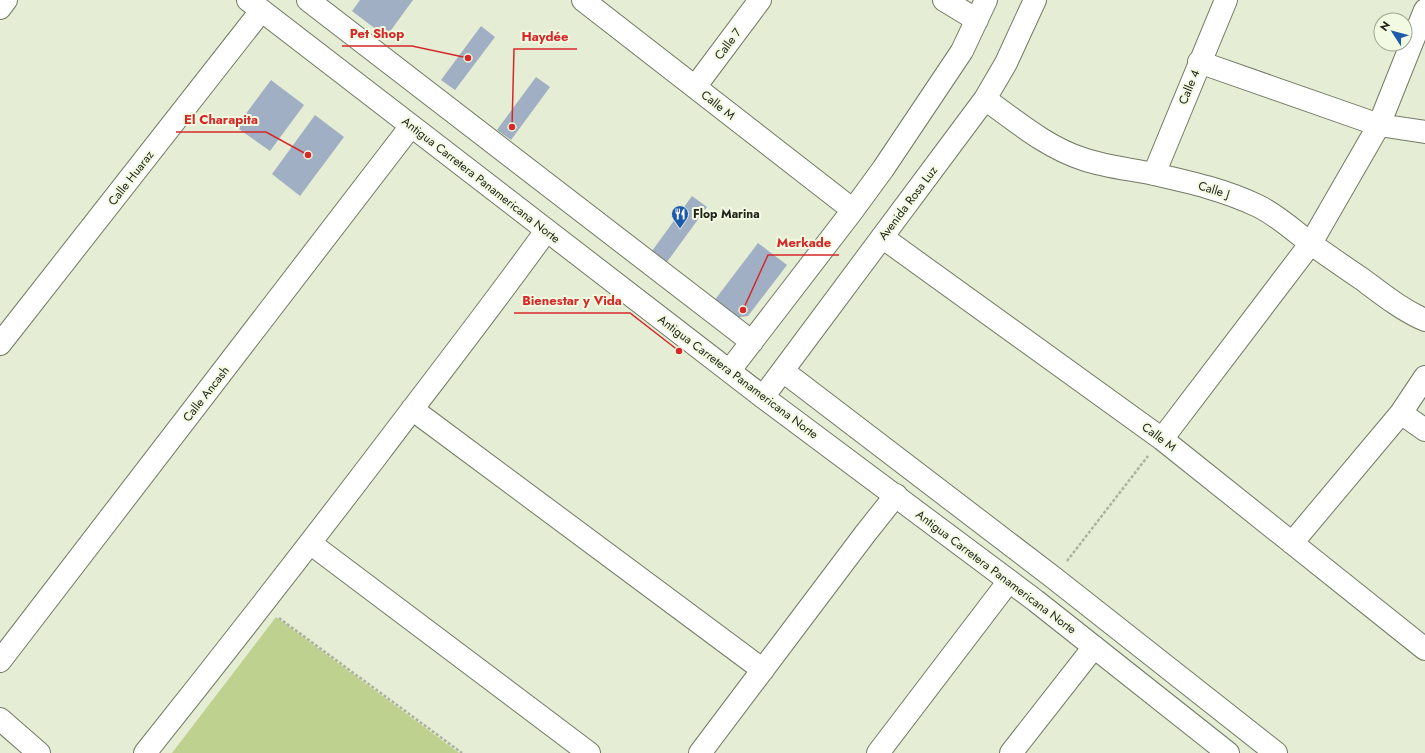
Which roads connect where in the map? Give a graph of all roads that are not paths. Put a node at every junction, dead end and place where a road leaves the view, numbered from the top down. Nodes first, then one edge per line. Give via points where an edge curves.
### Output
1 (6, 0) edge
2 (308, 0) edge
3 (583, 0) edge
4 (760, 0) edge
5 (944, 0) edge
6 (986, 0) edge
7 (1035, 0) edge
8 (1226, 0) edge
9 (255, 5) edge
10 (0, 8) edge
11 (1425, 10) edge
12 (977, 20) junction
13 (1199, 62) junction
14 (695, 88) junction
15 (985, 99) junction
16 (1379, 125) junction
17 (411, 126) junction
18 (1425, 132) edge
19 (1154, 174) junction
20 (853, 210) junction
21 (546, 231) junction
22 (882, 238) junction
23 (1311, 244) junction
24 (1425, 320) edge
25 (752, 342) junction
26 (0, 344) edge
27 (730, 370) junction
28 (783, 371) junction
29 (1425, 377) edge
30 (763, 397) junction
31 (412, 410) junction
32 (1401, 413) junction
33 (1425, 430) edge
34 (1162, 439) junction
35 (896, 495) junction
36 (310, 543) junction
37 (1292, 543) junction
38 (1009, 581) junction
39 (1094, 647) junction
40 (1425, 650) edge
41 (0, 661) edge
42 (763, 670) junction
43 (0, 719) edge
44 (39, 753) edge
45 (145, 753) edge
46 (589, 753) edge
47 (700, 753) edge
48 (878, 753) edge
49 (1011, 753) edge
50 (1228, 753) edge
51 (1276, 753) edge

1 - 10 street
2 - 25 street
3 - 14 street, Calle M
4 - 14 street, Calle 7
5 - 12 street
6 - 12 street
7 - 15 street, Avenida Rosa Luz via 1006,63
8 - 13 street, Calle 4
9 - 17 street, Antigua Carretera Panamericana Norte
9 - 26 street, Calle Huaraz
11 - 16 street
12 - 20 street via 962,51
13 - 16 street
13 - 19 street, Calle 4
14 - 20 street, Calle M
15 - 19 street, Calle J via 1060,150 1106,166
15 - 22 street, Avenida Rosa Luz
16 - 18 street
16 - 23 street
17 - 21 street, Antigua Carretera Panamericana Norte
17 - 41 street, Calle Ancash
19 - 23 street, Calle J via 1225,192 1245,200 1273,215
20 - 25 street
21 - 27 street, Antigua Carretera Panamericana Norte
21 - 31 street
22 - 28 street, Avenida Rosa Luz
22 - 34 street, Calle M
23 - 24 street, Calle J via 1394,302
23 - 34 street
25 - 27 street
27 - 30 street, Antigua Carretera Panamericana Norte
28 - 30 street, Avenida Rosa Luz
28 - 51 street via 1054,578
29 - 32 street
30 - 35 street, Antigua Carretera Panamericana Norte
31 - 36 street
31 - 42 street
32 - 33 street
32 - 37 street
34 - 37 street, Calle M
35 - 38 street, Antigua Carretera Panamericana Norte
35 - 42 street
36 - 45 street
36 - 46 street
37 - 40 street, Calle M
38 - 39 street, Antigua Carretera Panamericana Norte
38 - 48 street
39 - 49 street
39 - 50 street, Antigua Carretera Panamericana Norte
42 - 47 street
43 - 44 street

